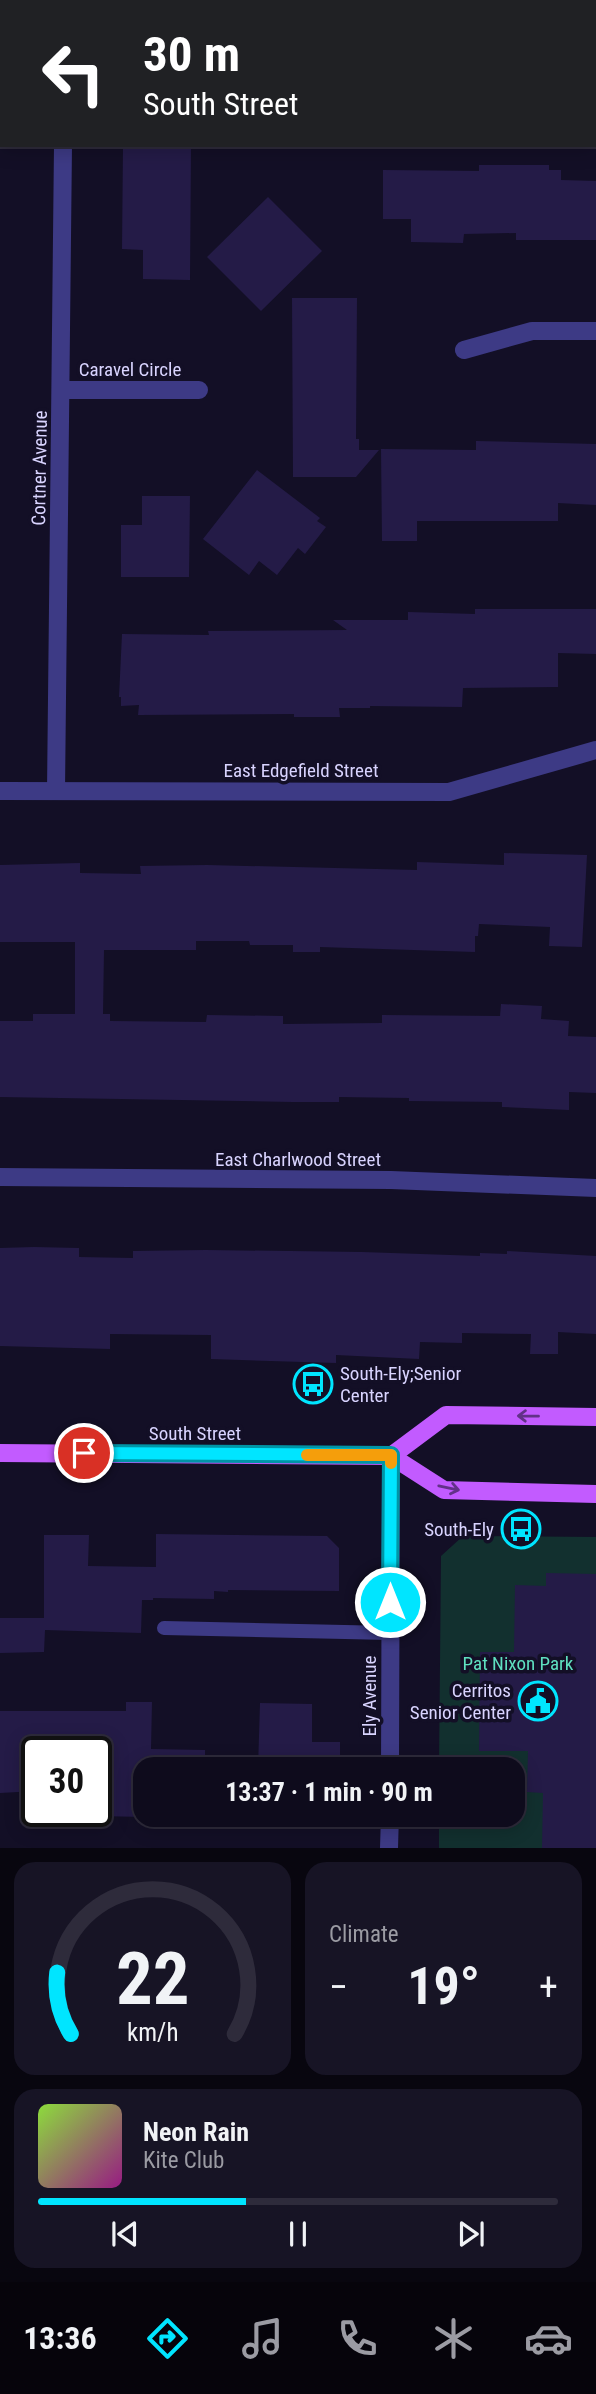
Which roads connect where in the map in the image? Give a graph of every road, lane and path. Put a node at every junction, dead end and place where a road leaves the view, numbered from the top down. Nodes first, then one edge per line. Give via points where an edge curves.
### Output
1 (63, 147) edge
2 (596, 331) edge
3 (464, 350) dead end
4 (61, 390) junction
5 (199, 390) dead end
6 (596, 750) edge
7 (0, 791) edge
8 (56, 791) junction
9 (0, 1177) edge
10 (596, 1188) edge
11 (596, 1417) edge
12 (0, 1453) edge
13 (391, 1455) junction
14 (596, 1494) edge
15 (164, 1628) dead end
16 (390, 1633) junction
17 (390, 1757) edge
18 (390, 1827) edge
19 (389, 1848) edge

1 - 4 street, Cortner Avenue
2 - 3 street via 532,331
4 - 5 street, Caravel Circle
4 - 8 street, Cortner Avenue
6 - 8 street, East Edgefield Street via 449,792
7 - 8 street, East Edgefield Street
9 - 10 street, East Charlwood Street
11 -> 13 main road via 446,1415
12 - 13 main road, South Street
13 -> 14 main road via 444,1490
13 - 16 street, Ely Avenue
15 - 16 lane
16 - 17 street, Ely Avenue
18 - 19 street

